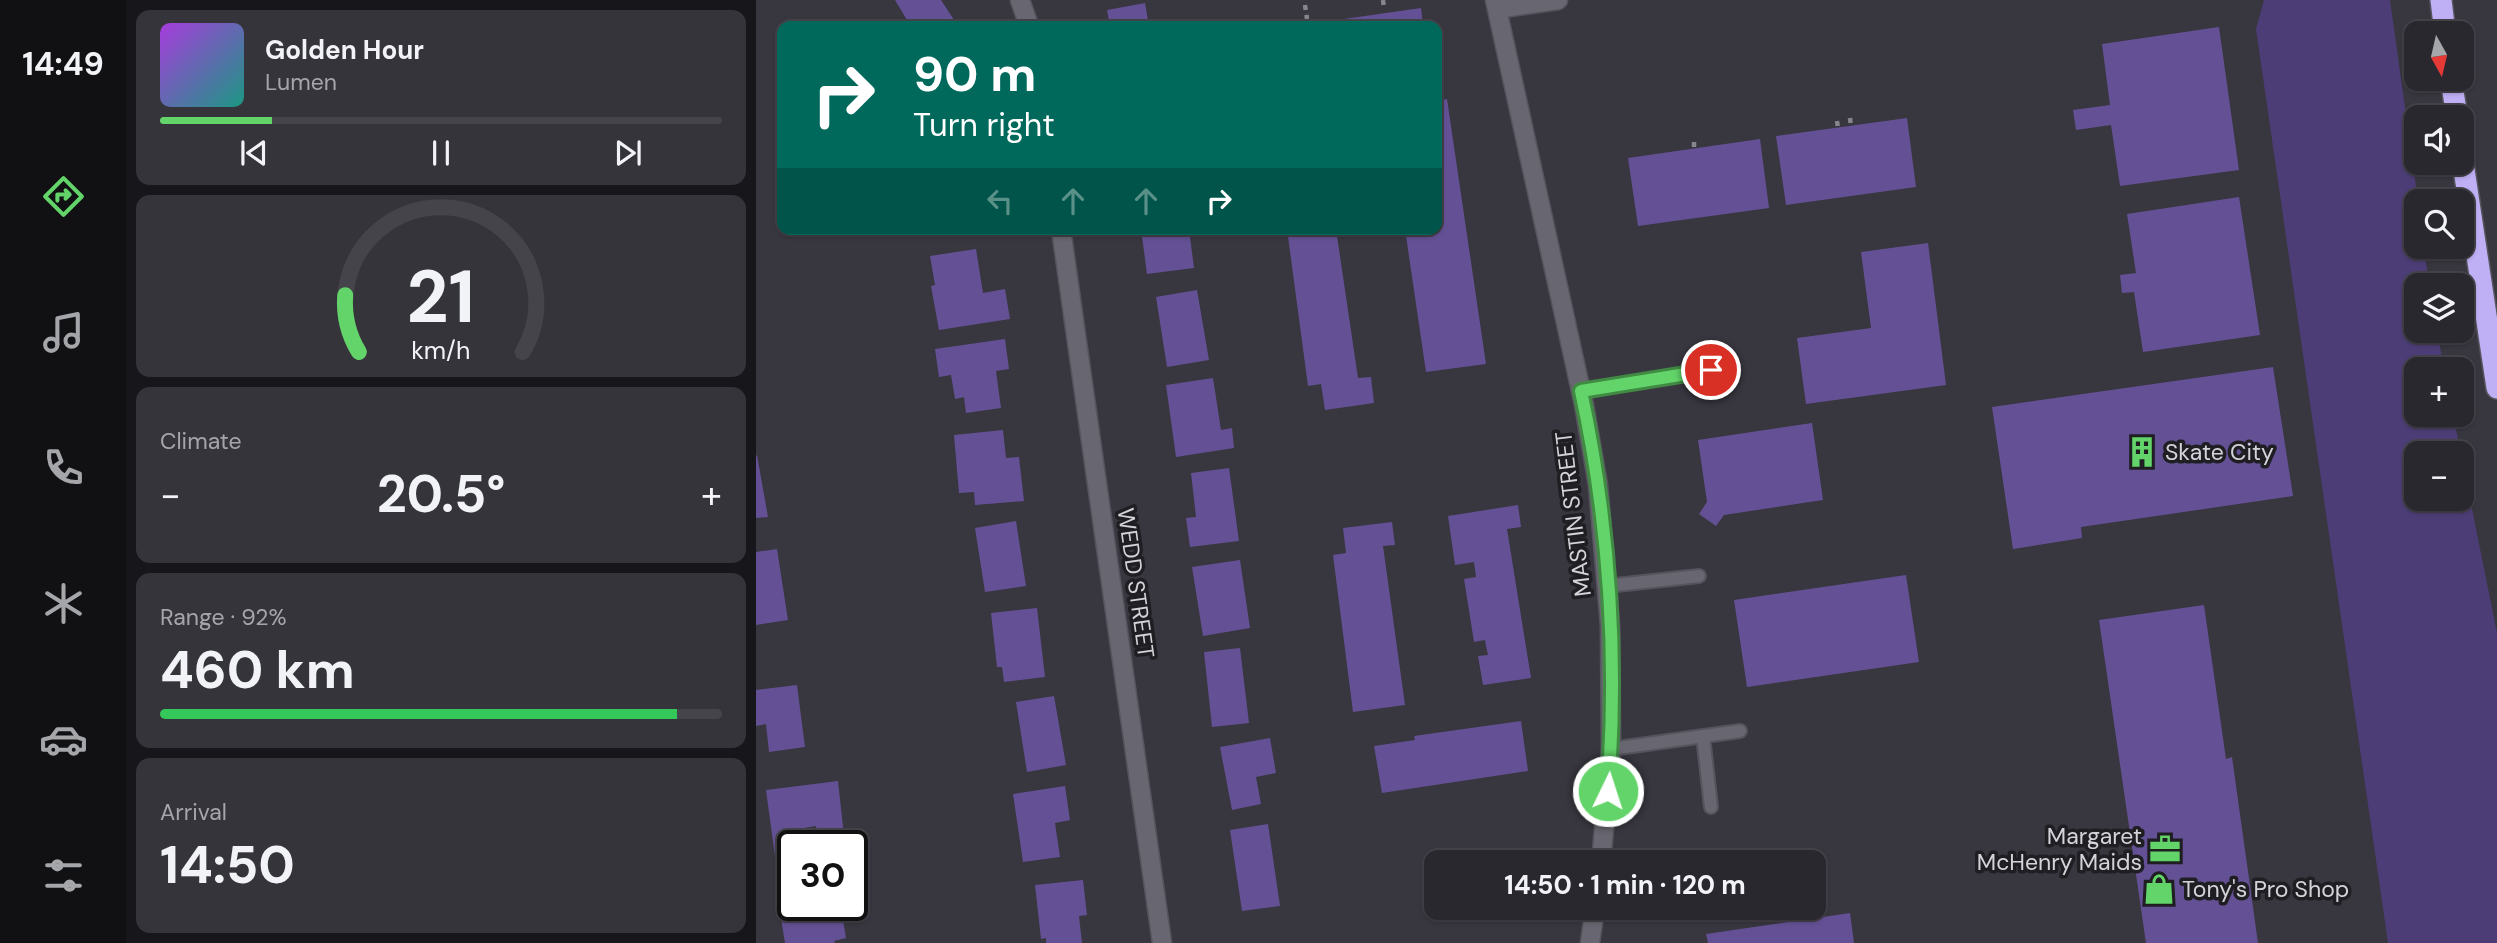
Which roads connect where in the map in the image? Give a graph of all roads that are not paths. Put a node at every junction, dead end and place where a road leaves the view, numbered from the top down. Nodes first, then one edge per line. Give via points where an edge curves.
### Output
1 (1020, 0) edge
2 (1558, 0) edge
3 (2441, 0) edge
4 (1496, 4) edge
5 (1027, 21) edge
6 (2444, 21) edge
7 (2465, 175) edge
8 (1063, 235) edge
9 (1711, 370) dead end
10 (2497, 388) edge
11 (1581, 391) junction
12 (1699, 576) dead end
13 (1607, 586) junction
14 (1740, 731) dead end
15 (1703, 736) junction
16 (1611, 749) junction
17 (1711, 807) dead end
18 (1602, 850) edge
19 (1593, 920) edge
20 (1162, 943) edge
21 (1590, 943) edge

1 - 5 street
2 - 4 street
3 - 6 highway
4 - 11 street, MASTIN STREET
7 - 10 highway
8 - 20 street, WEDD STREET
9 - 11 lane
11 - 13 street, MASTIN STREET via 1598,485
12 - 13 lane
13 - 16 street, MASTIN STREET
14 - 15 lane
15 - 16 lane
15 - 17 lane
16 - 18 street, MASTIN STREET
19 - 21 street

